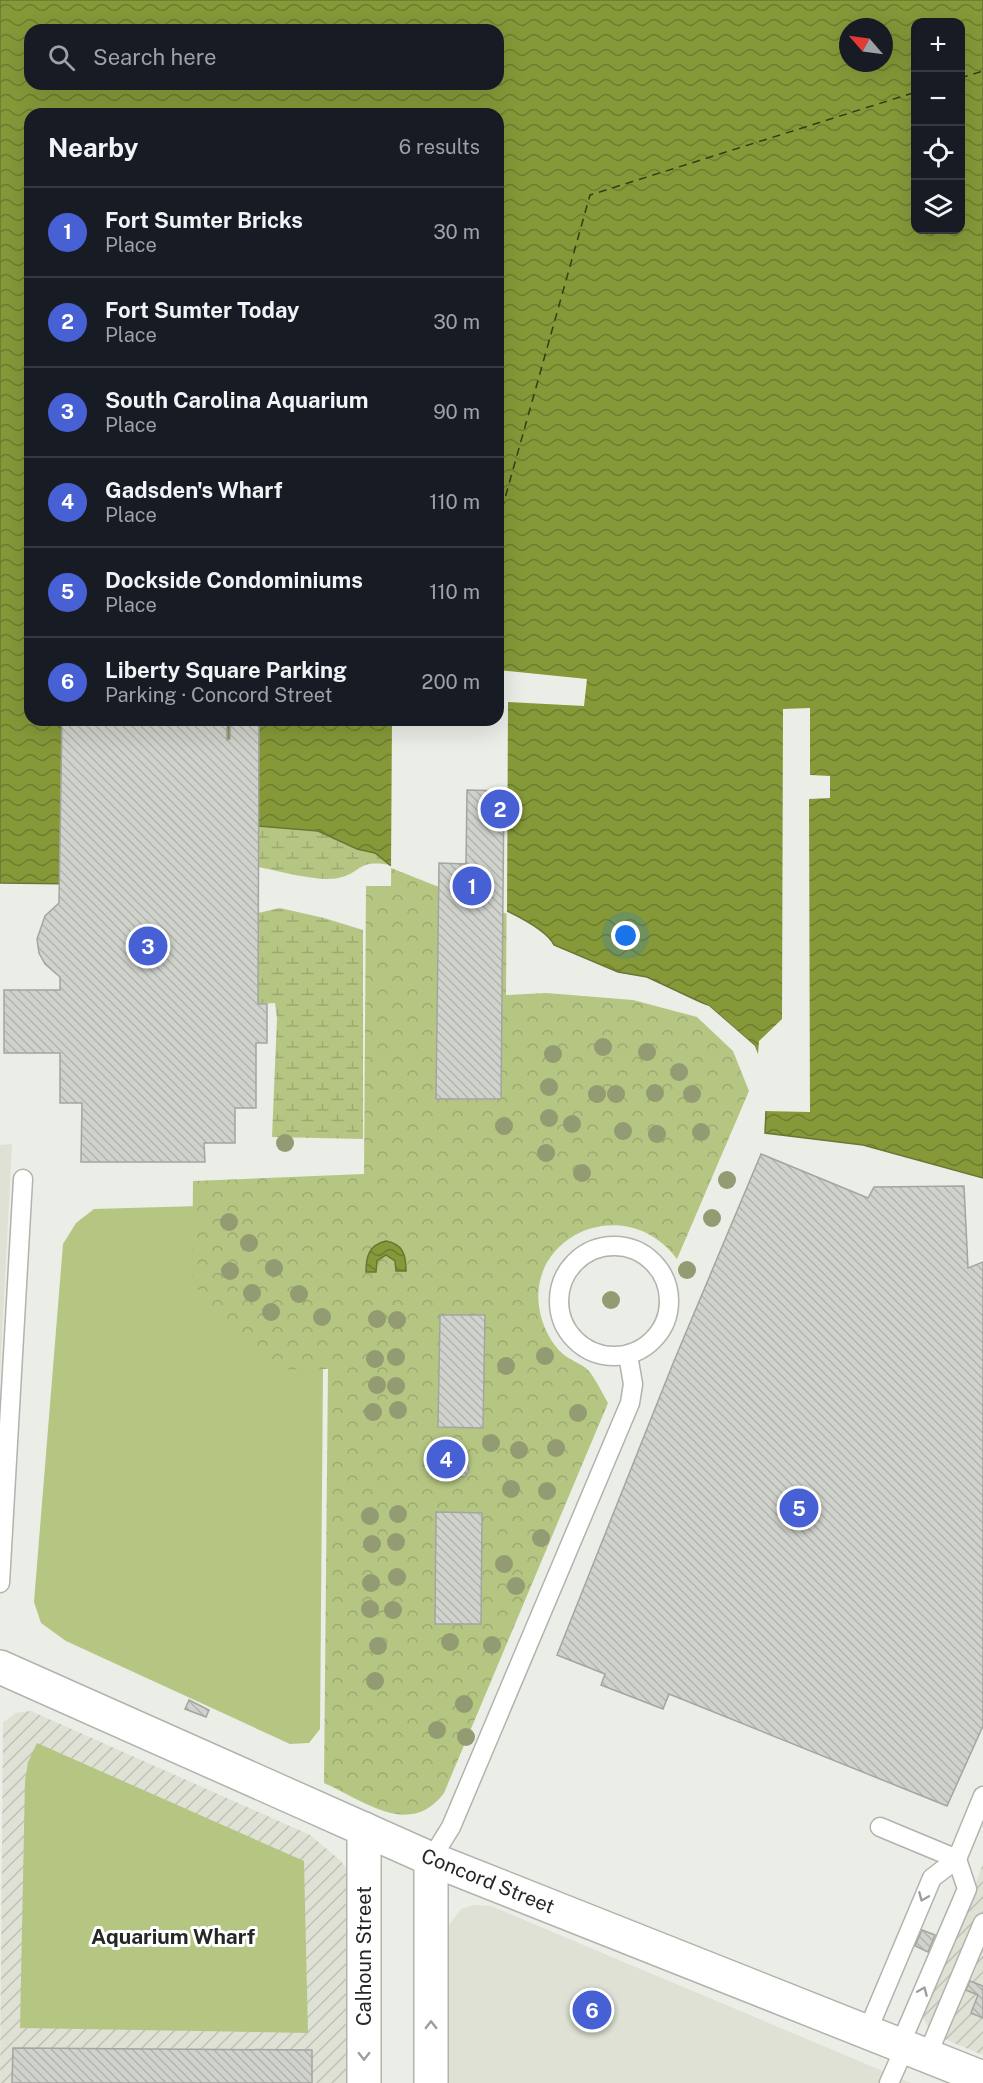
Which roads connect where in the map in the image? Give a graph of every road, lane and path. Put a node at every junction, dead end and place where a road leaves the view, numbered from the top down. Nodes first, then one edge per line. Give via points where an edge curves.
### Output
1 (23, 1179) dead end
2 (628, 1355) junction
3 (0, 1583) edge
4 (0, 1666) edge
5 (983, 1796) edge
6 (880, 1827) dead end
7 (364, 1829) junction
8 (431, 1859) junction
9 (957, 1859) junction
10 (983, 1923) edge
11 (867, 2032) junction
12 (911, 2050) junction
13 (983, 2078) edge
14 (364, 2083) edge
15 (431, 2083) edge
16 (889, 2083) edge

1 - 3 lane
2 - 2 lane via 648,1346 662,1330 669,1309 668,1287 659,1267 642,1252 622,1245 600,1246 580,1256 566,1272 559,1293 560,1315 569,1335 586,1350 606,1357
2 - 8 lane via 633,1384 630,1403 451,1827
4 - 7 street, Concord Street
5 - 9 lane
6 - 9 lane
7 - 8 street, Concord Street
7 -> 14 street, Calhoun Street
8 - 11 street, Concord Street
15 -> 8 street
9 -> 11 lane via 932,1878
12 -> 9 lane via 966,1889
10 - 12 lane
11 - 12 street, Concord Street
12 - 13 street, Concord Street
12 - 16 lane

